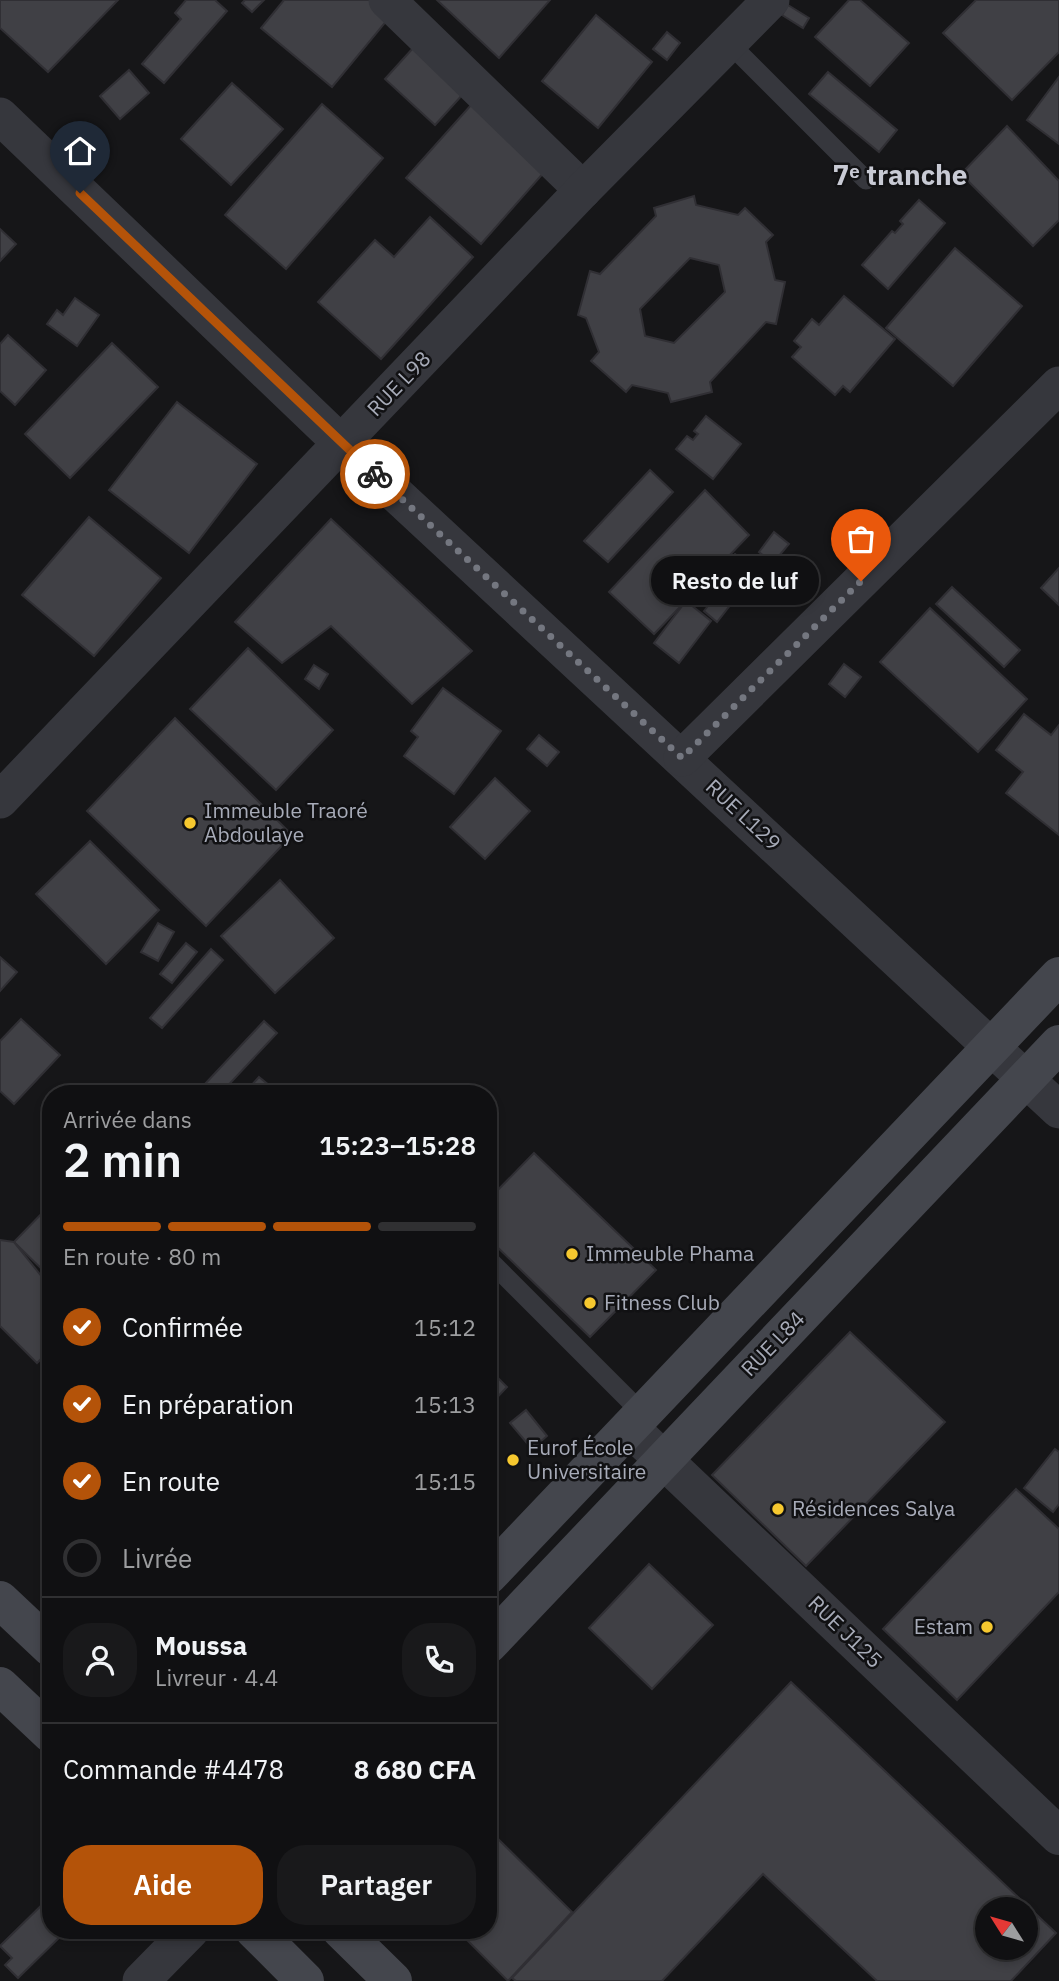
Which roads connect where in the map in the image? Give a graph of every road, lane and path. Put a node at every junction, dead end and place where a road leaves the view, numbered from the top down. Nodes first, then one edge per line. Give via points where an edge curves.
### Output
1 (387, 0) edge
2 (771, 0) edge
3 (729, 43) junction
4 (0, 116) edge
5 (866, 180) dead end
6 (583, 190) junction
7 (1059, 385) edge
8 (342, 444) junction
9 (682, 758) junction
10 (0, 800) edge
11 (1059, 976) edge
12 (1059, 1044) edge
13 (992, 1045) junction
14 (1025, 1078) junction
15 (1059, 1110) edge
16 (497, 1269) edge
17 (637, 1421) junction
18 (664, 1459) junction
19 (497, 1567) edge
20 (0, 1600) edge
21 (497, 1635) edge
22 (42, 1640) edge
23 (0, 1686) edge
24 (42, 1726) edge
25 (1059, 1836) edge
26 (182, 1939) edge
27 (263, 1939) edge
28 (350, 1939) edge
29 (141, 1981) edge
30 (305, 1981) edge
31 (393, 1981) edge

1 - 6 street
2 - 3 street, RUE L98
3 - 5 lane
3 - 6 street, RUE L98
4 - 8 street, RUE L129
6 - 8 street, RUE L98
7 - 9 street
8 - 9 street, RUE L129
8 - 10 street, RUE L98
9 - 13 street, RUE L129
11 - 13 main road
12 - 14 main road, RUE L84
13 - 14 street, RUE L129
13 - 17 main road
14 - 15 street, RUE L129
14 - 18 main road, RUE L84
16 - 17 lane
17 - 18 street, RUE J125
17 - 19 main road
18 - 21 main road, RUE L84
18 - 25 street, RUE J125
20 - 22 main road
23 - 24 main road
26 - 29 street
27 - 30 main road
28 - 31 main road

